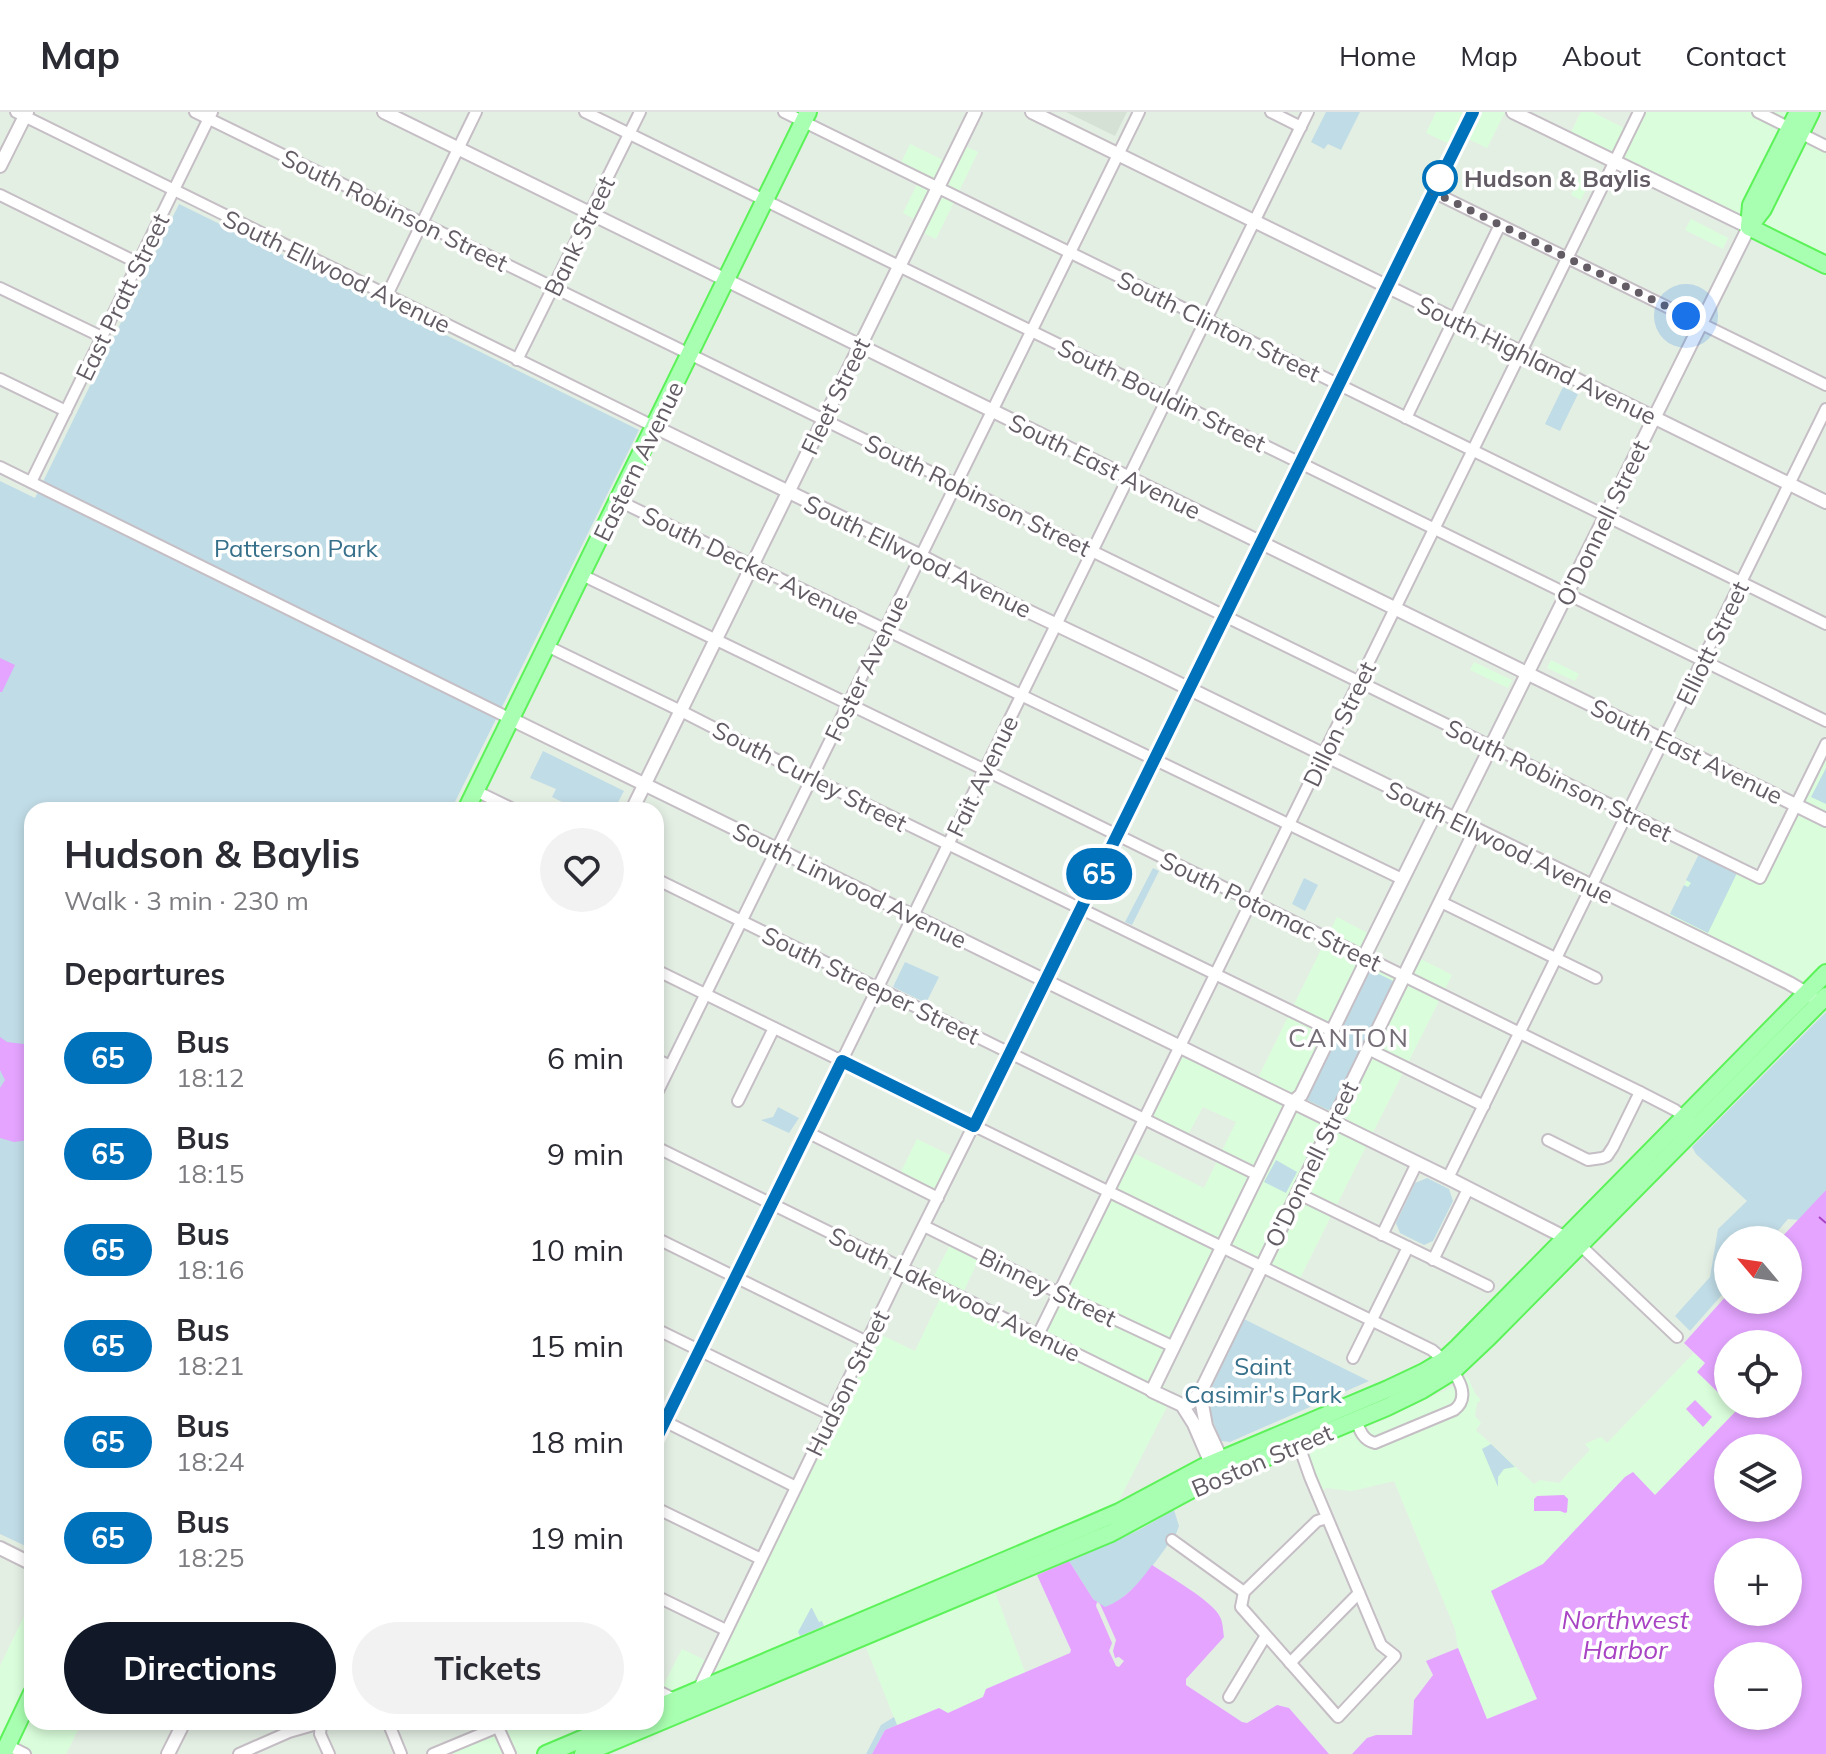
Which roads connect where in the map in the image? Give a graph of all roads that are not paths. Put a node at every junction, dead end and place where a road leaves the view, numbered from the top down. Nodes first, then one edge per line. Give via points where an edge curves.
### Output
1 (195, 112) edge
2 (384, 112) edge
3 (476, 112) edge
4 (585, 112) edge
5 (640, 112) edge
6 (784, 112) edge
7 (975, 112) edge
8 (1032, 112) edge
9 (1139, 112) edge
10 (1271, 112) edge
11 (1308, 112) edge
12 (1473, 112) edge
13 (1513, 112) edge
14 (1639, 112) edge
15 (1758, 112) edge
16 (1811, 112) edge
17 (22, 113) edge
18 (210, 115) edge
19 (806, 117) edge
20 (1796, 124) edge
21 (1301, 127) junction
22 (629, 134) junction
23 (1826, 146) edge
24 (458, 149) junction
25 (1118, 154) junction
26 (1614, 163) junction
27 (0, 166) edge
28 (938, 188) junction
29 (174, 190) junction
30 (1433, 192) junction
31 (0, 195) edge
32 (765, 200) junction
33 (590, 215) junction
34 (1255, 222) junction
35 (421, 223) junction
36 (1500, 225) junction
37 (1749, 227) junction
38 (1070, 253) junction
39 (1568, 258) junction
40 (138, 263) junction
41 (1826, 265) edge
42 (899, 266) junction
43 (725, 281) junction
44 (1387, 286) junction
45 (0, 288) edge
46 (553, 288) junction
47 (387, 295) junction
48 (1454, 319) junction
49 (1207, 320) junction
50 (1701, 324) junction
51 (1032, 331) junction
52 (102, 337) junction
53 (860, 346) junction
54 (1522, 352) junction
55 (689, 355) junction
56 (517, 360) junction
57 (0, 379) edge
58 (1339, 385) junction
59 (1826, 385) edge
60 (1168, 399) junction
61 (1826, 409) edge
62 (66, 411) junction
63 (993, 411) junction
64 (1406, 418) junction
65 (1655, 418) junction
66 (823, 421) junction
67 (655, 427) junction
68 (1473, 451) junction
69 (1301, 463) junction
70 (0, 467) edge
71 (1129, 477) junction
72 (31, 482) junction
73 (956, 484) junction
74 (1789, 484) junction
75 (788, 492) junction
76 (619, 501) junction
77 (1826, 502) edge
78 (1606, 515) junction
79 (1435, 530) junction
80 (1262, 542) junction
81 (1093, 551) junction
82 (921, 556) junction
83 (752, 566) junction
84 (582, 575) junction
85 (1741, 582) junction
86 (1567, 594) junction
87 (1396, 608) junction
88 (1226, 616) junction
89 (1057, 624) junction
90 (1826, 624) edge
91 (885, 630) junction
92 (716, 639) junction
93 (547, 646) junction
94 (1703, 661) junction
95 (1528, 673) junction
96 (1360, 682) junction
97 (1190, 689) junction
98 (1022, 696) junction
99 (848, 704) junction
100 (681, 711) junction
101 (511, 719) junction
102 (1826, 721) edge
103 (1664, 740) junction
104 (1826, 744) edge
105 (1491, 746) junction
106 (1324, 755) junction
107 (1155, 760) junction
108 (985, 770) junction
109 (812, 778) junction
110 (644, 785) junction
111 (476, 791) junction
112 (470, 802) edge
113 (499, 802) edge
114 (636, 802) edge
115 (1796, 805) junction
116 (1437, 810) junction
117 (1628, 814) junction
118 (1455, 819) junction
119 (1826, 820) edge
120 (1289, 825) junction
121 (1476, 829) junction
122 (1118, 836) junction
123 (948, 845) junction
124 (777, 849) junction
125 (1402, 879) junction
126 (664, 883) edge
127 (1592, 887) junction
128 (1252, 902) junction
129 (1441, 902) junction
130 (1081, 910) junction
131 (913, 916) junction
132 (741, 921) junction
133 (1364, 957) junction
134 (1557, 958) junction
135 (1826, 973) edge
136 (664, 974) edge
137 (1215, 975) junction
138 (1404, 977) junction
139 (1596, 978) dead end
140 (1046, 981) junction
141 (878, 989) junction
142 (705, 994) junction
143 (1817, 997) edge
144 (774, 1028) junction
145 (1332, 1031) junction
146 (1520, 1033) junction
147 (1180, 1047) junction
148 (1368, 1049) junction
149 (1010, 1054) junction
150 (842, 1061) junction
151 (664, 1063) edge
152 (670, 1066) junction
153 (664, 1078) edge
154 (1640, 1092) junction
155 (738, 1101) dead end
156 (1293, 1102) junction
157 (1484, 1106) junction
158 (1144, 1120) junction
159 (1332, 1122) junction
160 (1690, 1122) junction
161 (974, 1126) junction
162 (807, 1132) junction
163 (1548, 1140) dead end
164 (664, 1151) edge
165 (1417, 1163) junction
166 (1258, 1175) junction
167 (1448, 1178) junction
168 (1468, 1189) junction
169 (1109, 1192) junction
170 (1297, 1193) junction
171 (938, 1198) junction
172 (772, 1204) junction
173 (924, 1226) junction
174 (1382, 1235) junction
175 (1564, 1237) junction
176 (664, 1242) edge
177 (1580, 1245) junction
178 (1222, 1247) junction
179 (1408, 1247) junction
180 (1433, 1260) junction
181 (1261, 1267) junction
182 (903, 1269) junction
183 (736, 1277) junction
184 (1488, 1286) dead end
185 (1059, 1293) junction
186 (1371, 1321) junction
187 (664, 1333) edge
188 (1038, 1335) junction
189 (1677, 1337) dead end
190 (867, 1342) junction
191 (1174, 1347) junction
192 (700, 1350) junction
193 (1353, 1358) dead end
194 (1448, 1365) junction
195 (1152, 1391) junction
196 (1200, 1393) junction
197 (1182, 1405) junction
198 (664, 1412) edge
199 (830, 1414) junction
200 (1356, 1420) junction
201 (664, 1421) edge
202 (1296, 1436) junction
203 (1219, 1468) junction
204 (796, 1487) junction
205 (664, 1512) edge
206 (1327, 1518) junction
207 (1172, 1540) dead end
208 (0, 1548) edge
209 (761, 1559) junction
210 (24, 1560) edge
211 (1244, 1592) junction
212 (1359, 1593) junction
213 (664, 1600) edge
214 (726, 1630) junction
215 (1265, 1637) junction
216 (1290, 1663) junction
217 (698, 1690) junction
218 (664, 1694) edge
219 (1229, 1697) dead end
220 (675, 1700) junction
221 (664, 1705) edge
222 (24, 1708) edge
223 (692, 1709) junction
224 (664, 1721) edge
225 (180, 1730) edge
226 (296, 1730) edge
227 (321, 1730) edge
228 (391, 1730) edge
229 (484, 1730) edge
230 (500, 1730) edge
231 (603, 1730) edge
232 (641, 1730) edge
233 (3, 1747) edge
234 (25, 1754) edge
235 (168, 1754) edge
236 (239, 1754) edge
237 (329, 1754) edge
238 (401, 1754) edge
239 (433, 1754) edge
240 (510, 1754) edge
241 (546, 1754) edge
242 (583, 1754) edge

1 - 18 street, South Robinson Street
2 - 24 street, South East Avenue
3 - 24 street
4 - 22 street, South Bouldin Street
5 - 22 street, Bank Street
6 - 19 street, South Clinton Street
7 - 28 street, Fleet Street
8 - 25 street, South Highland Avenue
9 - 25 street, Foster Avenue
10 - 21 street
11 - 21 street, Fait Avenue
12 - 30 street, Hudson Street
13 - 26 street
14 - 26 street, Dillon Street
15 - 20 street
16 - 20 main road, O'Donnell Street
17 - 27 street
17 - 29 street, South Ellwood Avenue
18 - 29 street, East Pratt Street
18 - 35 street, South Robinson Street
19 - 28 street, South Clinton Street
19 - 32 main road, Eastern Avenue
20 - 23 street
20 - 37 main road, O'Donnell Street via 1763,209
21 - 34 street, Fait Avenue
22 - 32 street, South Bouldin Street
22 - 33 street, Bank Street
24 - 33 street, South East Avenue
24 - 35 street
25 - 34 street, South Highland Avenue
25 - 38 street, Foster Avenue
26 - 37 street
26 - 39 street, Dillon Street
28 - 38 street, South Clinton Street
28 - 42 street, Fleet Street
29 - 40 street, East Pratt Street
29 - 47 street, South Ellwood Avenue
30 - 36 street
30 - 44 street, Hudson Street
31 - 40 street
32 - 42 street, South Bouldin Street
32 - 43 main road, Eastern Avenue
33 - 43 street, South East Avenue
33 - 46 street, Bank Street
34 - 44 street, South Highland Avenue
34 - 49 street, Fait Avenue
35 - 46 street, South Robinson Street
35 - 47 street
36 - 39 street
36 - 48 street
37 - 41 main road
37 - 50 street, O'Donnell Street
38 - 49 street, South Clinton Street
38 - 51 street, Foster Avenue
39 - 50 street
39 - 54 street, Dillon Street
40 - 52 street, East Pratt Street
42 - 51 street, South Bouldin Street
42 - 53 street, Fleet Street
43 - 53 street, South East Avenue
43 - 55 main road, Eastern Avenue
44 - 48 street, South Highland Avenue
44 - 58 street, Hudson Street
45 - 52 street
46 - 55 street, South Robinson Street
46 - 56 street, Bank Street
47 - 56 street, South Ellwood Avenue
48 - 54 street, South Highland Avenue
48 - 64 street
49 - 58 street, South Clinton Street
49 - 60 street, Fait Avenue
50 - 59 street
50 - 65 street, O'Donnell Street
51 - 60 street, South Bouldin Street
51 - 63 street, Foster Avenue
52 - 62 street, East Pratt Street
53 - 63 street, South East Avenue
53 - 66 street, Fleet Street
54 - 65 street, South Highland Avenue
54 - 68 street, Dillon Street
55 - 66 street, South Robinson Street
55 - 67 main road, Eastern Avenue
56 - 67 street, South Ellwood Avenue
57 - 62 street
58 - 64 street, South Clinton Street
58 - 69 street, Hudson Street
60 - 69 street, South Bouldin Street
60 - 71 street, Fait Avenue
61 - 74 street, Elliott Street
62 - 72 street, East Pratt Street
63 - 71 street, South East Avenue
63 - 73 street, Foster Avenue
64 - 68 street, South Clinton Street
65 - 74 street, South Highland Avenue
65 - 78 street, O'Donnell Street
66 - 73 street, South Robinson Street
66 - 75 street, Fleet Street
67 - 75 street, South Ellwood Avenue
67 - 76 main road, Eastern Avenue
68 - 78 street, South Clinton Street
68 - 79 street, Dillon Street
69 - 79 street, South Bouldin Street
69 - 80 street, Hudson Street
70 - 72 street, South Linwood Avenue
71 - 80 street, South East Avenue
71 - 81 street, Fait Avenue
72 - 101 street, South Linwood Avenue
73 - 81 street, South Robinson Street
73 - 82 street, Foster Avenue
74 - 77 street, South Highland Avenue
74 - 85 street, Elliott Street
75 - 82 street, South Ellwood Avenue
75 - 83 street, Fleet Street
76 - 83 street, South Decker Avenue
76 - 84 main road, Eastern Avenue
78 - 85 street, South Clinton Street
78 - 86 street, O'Donnell Street
79 - 86 street, South Bouldin Street
79 - 87 street, Dillon Street
80 - 87 street, South East Avenue
80 - 88 street, Hudson Street
81 - 88 street, South Robinson Street
81 - 89 street, Fait Avenue
82 - 89 street, South Ellwood Avenue
82 - 91 street, Foster Avenue
83 - 91 street, South Decker Avenue
83 - 92 street, Fleet Street
84 - 92 street, South Potomac Street
84 - 93 main road, Eastern Avenue
85 - 90 street, South Clinton Street
85 - 94 street, Elliott Street
86 - 94 street, South Bouldin Street
86 - 95 street, O'Donnell Street
87 - 95 street, South East Avenue
87 - 96 street, Dillon Street
88 - 96 street, South Robinson Street
88 - 97 street, Hudson Street
89 - 97 street, South Ellwood Avenue
89 - 98 street, Fait Avenue
91 - 98 street, South Decker Avenue
91 - 99 street, Foster Avenue
92 - 99 street, South Potomac Street
92 - 100 street, Fleet Street
93 - 100 street, South Curley Street
93 - 101 main road, Eastern Avenue
94 - 102 street, South Bouldin Street
94 - 103 street, Elliott Street
95 - 103 street, South East Avenue
95 - 105 street, O'Donnell Street
96 - 105 street, South Robinson Street
96 - 106 street, Dillon Street
97 - 106 street, South Ellwood Avenue
97 - 107 street, Hudson Street
98 - 107 street, South Decker Avenue
98 - 108 street, Fait Avenue
99 - 108 street, South Potomac Street
99 - 109 street, Foster Avenue
100 - 109 street, South Curley Street
100 - 110 street, Fleet Street
101 - 110 street, South Linwood Avenue
101 - 111 main road, Eastern Avenue
103 - 115 street, South East Avenue
103 - 117 street, Elliott Street
104 - 115 street
105 - 117 street, South Robinson Street
105 - 118 street, O'Donnell Street
106 - 116 street, South Ellwood Avenue
106 - 120 street, Dillon Street
107 - 120 street, South Decker Avenue
107 - 122 street, Hudson Street
108 - 122 street, South Potomac Street
108 - 123 street, Fait Avenue
109 - 123 street, South Curley Street
109 - 124 street, Foster Avenue
110 - 114 street, Fleet Street
110 - 124 street, South Linwood Avenue
111 - 112 main road, Eastern Avenue
111 - 113 street
115 - 117 street, South Robinson Street via 1760,878
115 - 119 street, South East Avenue
116 - 118 street, South Ellwood Avenue
116 - 125 street, O'Donnell Street
117 - 127 street, Elliott Street
118 - 121 street, South Ellwood Avenue
120 - 125 street, South Decker Avenue
120 - 128 street, Dillon Street
121 - 127 street, South Ellwood Avenue
121 - 129 street, O'Donnell Street
122 - 128 street, South Potomac Street
122 - 130 street, Hudson Street
123 - 130 street, South Curley Street
123 - 131 street, Fait Avenue
124 - 131 street, South Linwood Avenue
124 - 132 street, Foster Avenue
125 - 133 street, O'Donnell Street
126 - 132 street, South Streeper Street
127 - 134 street, Elliott Street
127 - 143 street, South Ellwood Avenue
128 - 133 street, South Potomac Street
128 - 137 street, Dillon Street
129 - 134 street
129 - 138 street, O'Donnell Street
130 - 137 street, South Curley Street
130 - 140 street, Hudson Street
131 - 140 street, South Linwood Avenue
131 - 141 street, Fait Avenue
132 - 141 street, South Streeper Street
132 - 142 street, Foster Avenue
133 - 138 street, South Potomac Street
133 - 145 street, O'Donnell Street
134 - 139 street
134 - 146 street, Elliott Street
135 - 143 main road, Boston Street
136 - 142 street
137 - 145 street, South Curley Street
137 - 147 street, Dillon Street
138 - 146 street, South Potomac Street
138 - 148 street, O'Donnell Street
140 - 147 street, South Linwood Avenue
140 - 149 street, Hudson Street
141 - 149 street, South Streeper Street
141 - 150 street, Fait Avenue
142 - 144 street
142 - 152 street, Foster Avenue
143 - 160 main road, Boston Street
144 - 150 street
144 - 155 street
145 - 156 street, O'Donnell Street
146 - 154 street, South Potomac Street
146 - 157 street, Elliott Street
147 - 156 street, South Linwood Avenue
147 - 158 street, Dillon Street
148 - 157 street
148 - 159 street, O'Donnell Street
149 - 158 street, South Streeper Street
149 - 161 street, Hudson Street
150 - 161 street
150 - 162 street, Fait Avenue
151 - 152 street
152 - 153 street, Foster Avenue
154 - 160 street, South Potomac Street
154 - 163 street via 1607,1156 1591,1160
156 - 159 street, South Linwood Avenue
156 - 166 street, O'Donnell Street
157 - 167 street, Elliott Street
158 - 166 street, South Streeper Street
158 - 169 street, Dillon Street
159 - 165 street, South Linwood Avenue
159 - 170 street, O'Donnell Street
160 - 175 main road, Boston Street
160 - 177 main road, Boston Street
161 - 169 street
161 - 171 street, Hudson Street
162 - 171 street
162 - 172 street, Fait Avenue
164 - 172 street, South Lakewood Avenue
165 - 167 street, South Linwood Avenue
165 - 174 street
166 - 178 street, O'Donnell Street
167 - 168 street, South Linwood Avenue
168 - 175 street, South Linwood Avenue
168 - 180 street
169 - 178 street
169 - 185 street, Dillon Street
170 - 174 street
170 - 181 street, O'Donnell Street
171 - 173 street, Hudson Street
172 - 182 street, South Lakewood Avenue
172 - 183 street, Fait Avenue
173 - 182 street, Hudson Street
173 - 185 street, Binney Street
174 - 179 street
175 - 177 street, South Linwood Avenue
175 - 194 main road, Boston Street
176 - 183 street
177 - 189 street, South Linwood Avenue
177 - 194 main road, Boston Street
178 - 181 street
178 - 191 street, O'Donnell Street
179 - 180 street
179 - 186 street
180 - 184 street
181 - 186 street
181 - 196 street, O'Donnell Street
182 - 188 street, South Lakewood Avenue
182 - 190 street, Hudson Street
183 - 190 street
183 - 192 street, Fait Avenue
185 - 188 street, Dillon Street
185 - 191 street, Binney Street
186 - 193 street
186 - 194 street via 1432,1350
187 - 192 street
188 - 195 street, South Lakewood Avenue
190 - 199 street, Hudson Street
191 - 195 street, O'Donnell Street
192 - 198 street, Fait Avenue
192 - 199 street
194 - 200 main road, Boston Street via 1422,1390
194 - 200 street via 1461,1388 1459,1407 1375,1443 1362,1436
194 - 202 main road, Boston Street
195 - 197 street, South Lakewood Avenue
196 - 197 street
196 - 203 street
197 - 203 street
199 - 204 street, Hudson Street
200 - 202 main road, Boston Street
201 - 204 street
202 - 203 main road, Boston Street
202 - 206 street
203 - 217 main road, Boston Street
203 - 223 main road, Boston Street via 1198,1486 1111,1533
204 - 209 street, Hudson Street
205 - 209 street
206 - 211 street via 1317,1521
206 - 212 street
207 - 211 street
208 - 210 street
209 - 214 street, Hudson Street
211 - 215 street via 1241,1607
212 - 216 street
212 - 216 street via 1381,1645 1395,1656 1338,1717
213 - 214 street
214 - 217 street, Hudson Street
215 - 216 street
215 - 219 street
217 - 220 main road, Boston Street
217 - 223 street, Hudson Street
218 - 220 street
220 - 221 main road, Boston Street
220 - 223 street
222 - 233 main road
223 - 224 main road, Boston Street
225 - 235 street
226 - 236 street
227 - 237 street
228 - 238 street
229 - 239 street
230 - 240 street
231 - 241 main road
232 - 242 main road, Boston Street
233 - 234 street

